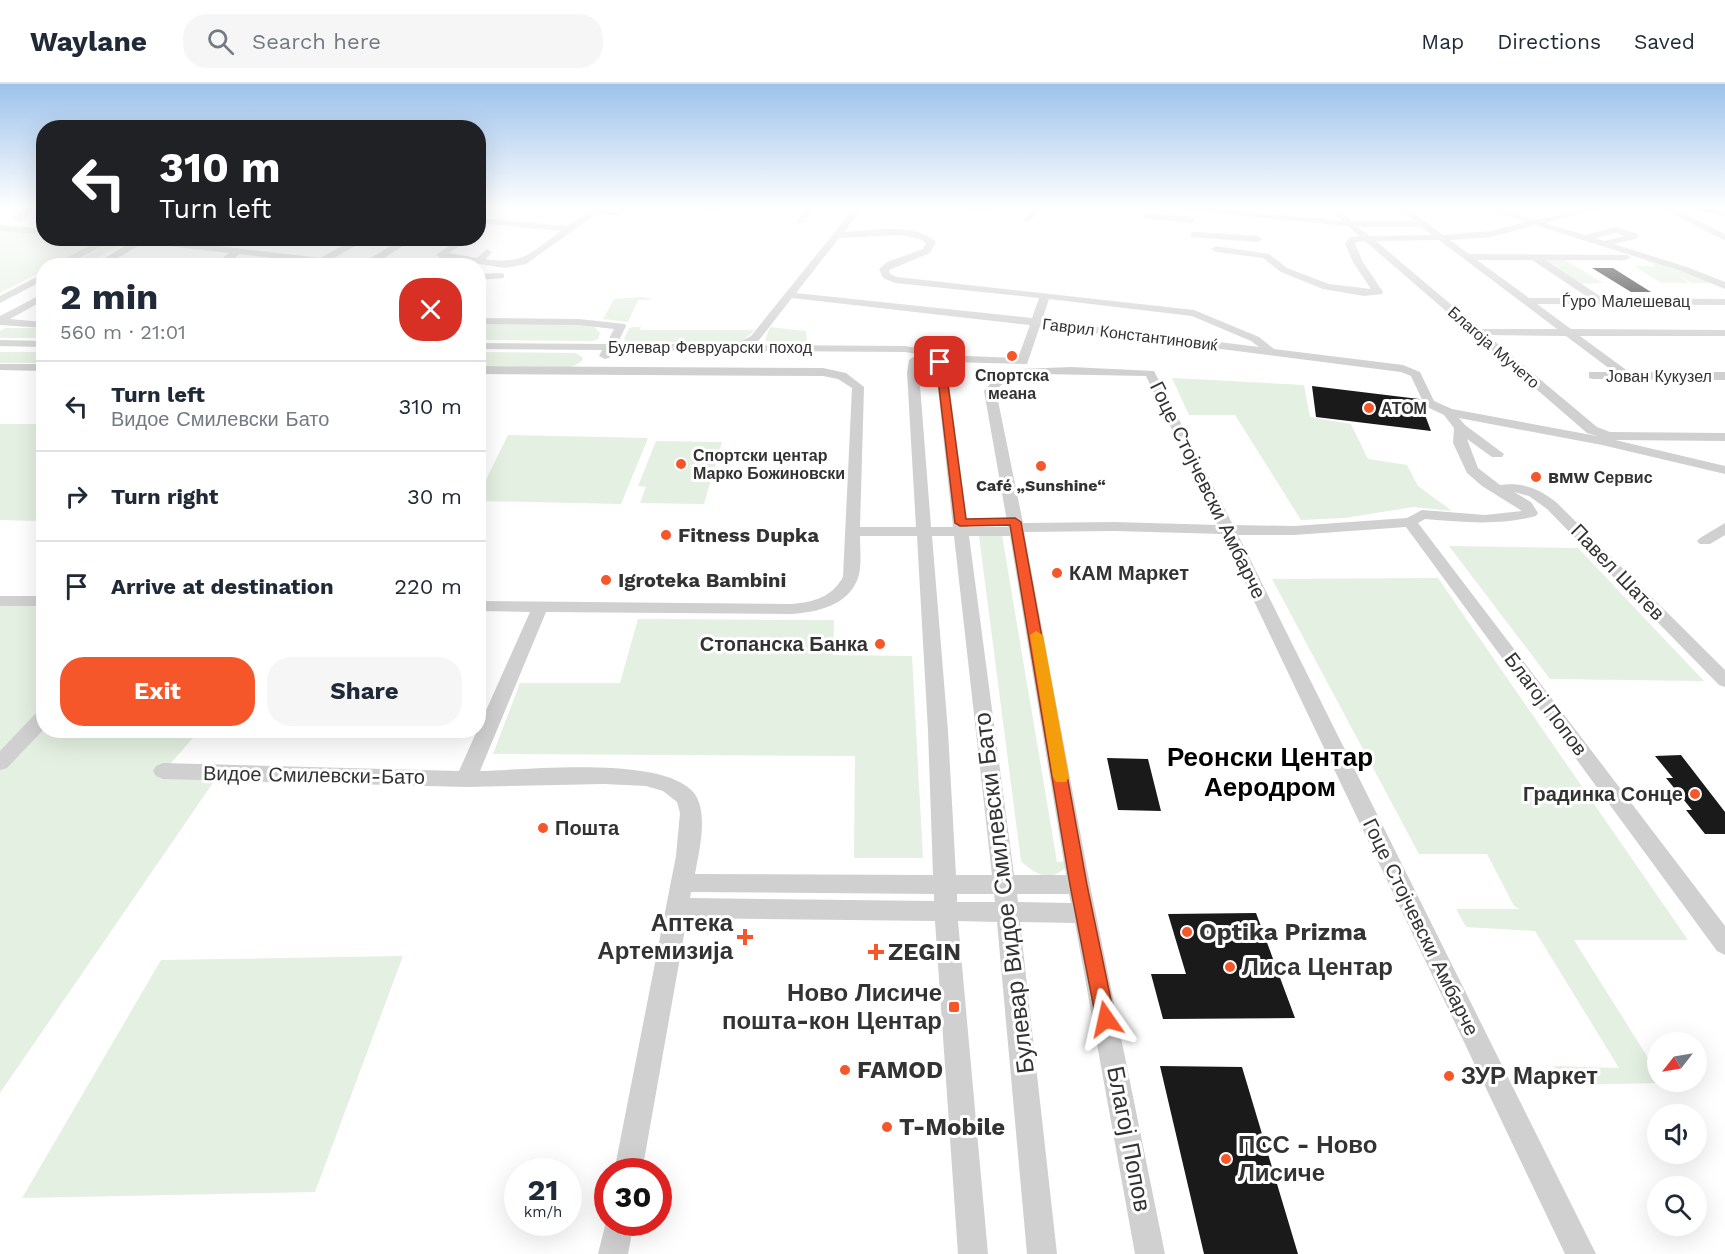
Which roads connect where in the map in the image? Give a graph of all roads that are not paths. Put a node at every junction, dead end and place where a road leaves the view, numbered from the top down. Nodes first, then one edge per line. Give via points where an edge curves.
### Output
1 (486, 262) edge
2 (525, 262) edge
3 (815, 262) edge
4 (897, 262) edge
5 (1273, 262) edge
6 (1358, 262) edge
7 (1394, 262) edge
8 (1474, 262) edge
9 (1541, 262) edge
10 (1660, 262) edge
11 (501, 276) dead end
12 (486, 277) edge
13 (36, 278) edge
14 (36, 279) edge
15 (1725, 286) edge
16 (0, 295) edge
17 (789, 295) junction
18 (1045, 295) junction
19 (0, 300) edge
20 (36, 301) edge
21 (1527, 301) junction
22 (1600, 301) junction
23 (1725, 302) edge
24 (1112, 313) dead end
25 (486, 321) edge
26 (1035, 322) junction
27 (36, 324) edge
28 (606, 325) junction
29 (1175, 330) junction
30 (1476, 332) junction
31 (1568, 332) junction
32 (1707, 333) junction
33 (1725, 333) edge
34 (755, 338) junction
35 (1725, 344) edge
36 (0, 345) edge
37 (36, 346) edge
38 (740, 347) junction
39 (486, 348) edge
40 (602, 348) junction
41 (767, 348) junction
42 (1272, 351) junction
43 (940, 358) junction
44 (0, 367) edge
45 (1024, 367) junction
46 (36, 368) edge
47 (486, 370) edge
48 (581, 371) junction
49 (597, 371) junction
50 (913, 372) junction
51 (1593, 375) dead end
52 (1627, 376) junction
53 (1725, 376) edge
54 (1449, 412) junction
55 (1460, 428) junction
56 (1725, 436) edge
57 (1497, 454) dead end
58 (1725, 470) edge
59 (1498, 489) junction
60 (1410, 522) junction
61 (853, 527) junction
62 (924, 527) junction
63 (1016, 527) junction
64 (961, 528) junction
65 (1227, 528) junction
66 (1725, 528) edge
67 (1705, 541) dead end
68 (0, 601) edge
69 (36, 602) edge
70 (486, 606) edge
71 (540, 607) junction
72 (1725, 681) edge
73 (36, 725) edge
74 (486, 733) edge
75 (484, 738) edge
76 (0, 763) edge
77 (163, 771) dead end
78 (466, 779) junction
79 (681, 884) junction
80 (1004, 885) junction
81 (1079, 885) junction
82 (945, 898) junction
83 (676, 908) junction
84 (1007, 911) junction
85 (1085, 913) junction
86 (1725, 944) edge
87 (631, 1158) edge
88 (616, 1236) edge
89 (613, 1254) edge
90 (973, 1254) edge
91 (1042, 1254) edge
92 (1150, 1254) edge
93 (1581, 1254) edge

1 - 2 street via 505,265
3 - 17 street
4 - 18 street via 884,269 886,276 895,280
5 - 6 street via 1327,287 1378,292
7 - 30 street, Благоја Мучето
8 - 21 street
9 - 22 street
10 - 15 street
11 - 12 street
13 - 16 street
14 - 19 street
17 - 26 street, Гаврил Константиновиќ
17 - 34 street
18 - 26 street
18 - 42 street via 1198,314 1255,339
20 - 27 street via 1,322
21 - 22 street, Ѓуро Малешевац
21 - 31 street
22 - 23 street, Ѓуро Малешевац
24 - 29 street
25 - 28 street
26 - 29 street, Гаврил Константиновиќ
26 - 45 street
28 - 40 street
28 - 40 street via 621,326
29 - 42 street, Гаврил Константиновиќ
30 - 31 street
30 - 56 street, Благоја Мучето via 1584,424 1603,435
31 - 32 street
31 - 52 street
32 - 33 street
32 - 35 street
34 - 38 street
34 - 41 street
36 - 37 street
38 - 40 street, Булевар Февруарски поход
38 - 41 street, Булевар Февруарски поход
39 - 40 street, Булевар Февруарски поход
40 - 48 street
40 - 49 street
40 - 50 street, Булевар Февруарски поход via 881,352 904,358
41 - 43 street, Булевар Февруарски поход via 905,349
42 - 54 street, Гаврил Константиновиќ via 1410,371 1416,375 1429,403
43 - 45 street
43 - 50 street via 918,357
43 - 64 street, Булевар Видое Смилевски Бато
44 - 46 street
45 - 63 street via 1000,379 990,391
45 - 65 street, Гоце Стојчевски Амбарче via 1150,373
47 - 48 street
48 - 49 street
49 - 61 street via 823,372 852,381 858,387
50 - 62 street
51 - 52 street, Јован Кукузел
52 - 53 street, Јован Кукузел
54 - 55 street
54 - 58 street via 1602,441
55 - 57 street
55 - 59 street via 1460,443 1472,470
59 - 60 street via 1526,505 1531,513 1485,519 1422,514
59 - 72 street, Павел Шатев via 1526,489 1546,501
60 - 65 street via 1281,531
60 - 86 street, Благој Попов
61 - 62 street
61 - 71 street via 851,578 832,600 812,607
62 - 64 street
62 - 82 street
63 - 64 street
63 - 65 street
63 - 81 street, Благој Попов
64 - 80 street, Булевар Видое Смилевски Бато
65 - 93 street, Гоце Стојчевски Амбарче
66 - 67 street
68 - 69 street
70 - 71 street
71 - 74 street
73 - 76 street
75 - 78 street
77 - 78 street, Видое Смилевски-Бато
78 - 79 street, Видое Смилевски-Бато via 604,776 646,778 670,784 686,798 691,813
79 - 82 street
79 - 83 street, Видое Смилевски-Бато
80 - 81 street
80 - 82 street
80 - 84 street, Булевар Видое Смилевски Бато
81 - 85 street, Благој Попов
82 - 83 street
82 - 84 street
82 - 90 street
83 - 87 street, Видое Смилевски-Бато
84 - 85 street
84 - 91 street, Булевар Видое Смилевски Бато
85 - 92 street, Благој Попов
88 - 89 street

